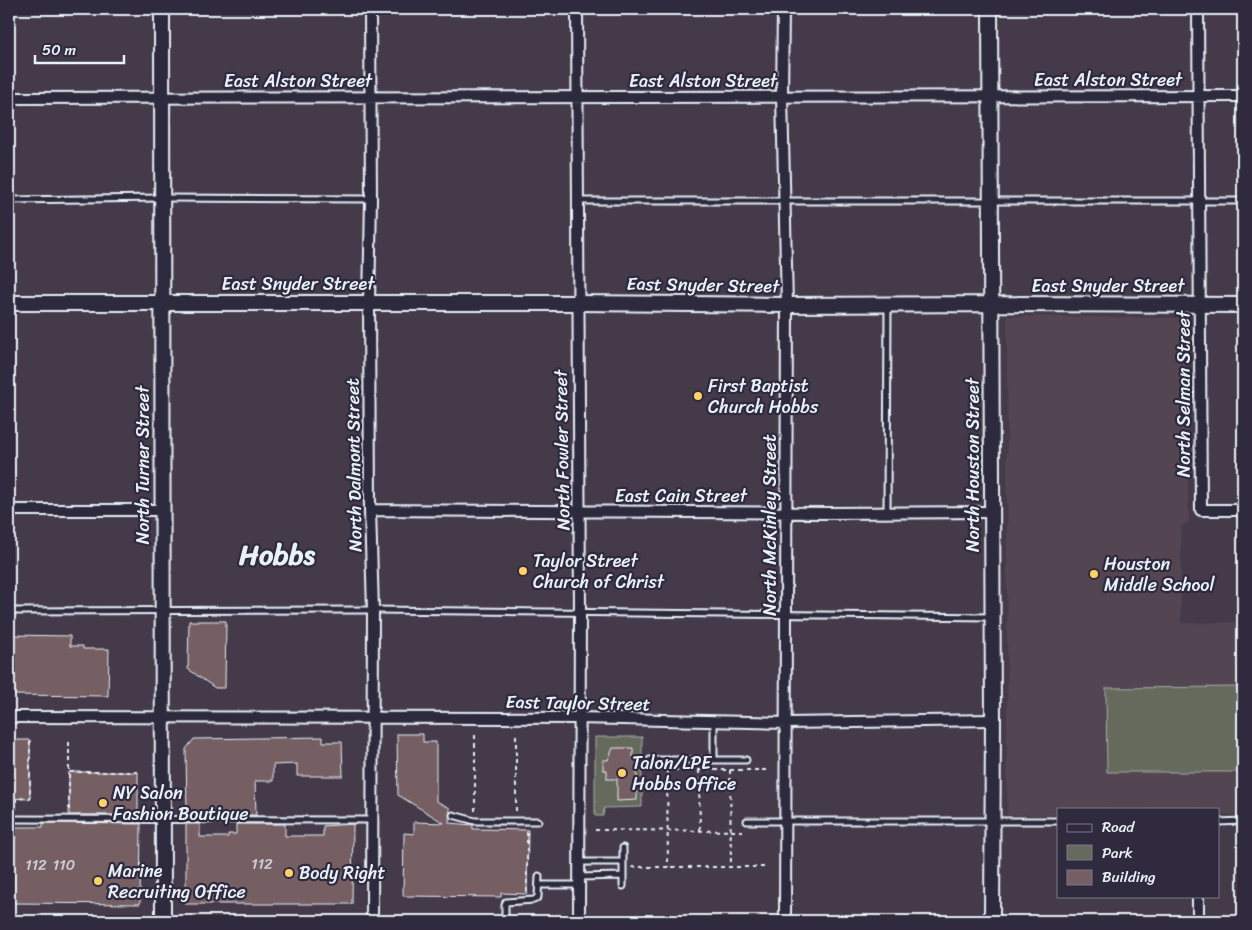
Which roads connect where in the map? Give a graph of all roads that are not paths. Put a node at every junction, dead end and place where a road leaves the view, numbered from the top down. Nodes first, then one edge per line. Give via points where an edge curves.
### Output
1 (162, 9) edge
2 (370, 9) edge
3 (577, 9) edge
4 (783, 9) edge
5 (990, 9) edge
6 (1198, 9) edge
7 (991, 96) junction
8 (1199, 96) junction
9 (1243, 96) edge
10 (577, 97) junction
11 (782, 97) junction
12 (9, 98) edge
13 (162, 98) junction
14 (370, 98) junction
15 (162, 198) junction
16 (371, 199) junction
17 (9, 200) edge
18 (784, 200) junction
19 (577, 201) junction
20 (992, 201) junction
21 (1199, 201) junction
22 (1243, 201) edge
23 (9, 303) edge
24 (162, 303) junction
25 (368, 303) junction
26 (577, 303) junction
27 (888, 304) junction
28 (992, 304) junction
29 (787, 305) junction
30 (1200, 305) junction
31 (1243, 305) edge
32 (9, 510) edge
33 (162, 510) junction
34 (370, 510) junction
35 (1243, 510) edge
36 (579, 512) junction
37 (992, 512) junction
38 (787, 513) junction
39 (887, 513) junction
40 (373, 610) junction
41 (9, 611) edge
42 (162, 611) junction
43 (580, 612) junction
44 (786, 614) junction
45 (993, 617) junction
46 (9, 717) edge
47 (162, 718) junction
48 (372, 718) junction
49 (579, 718) junction
50 (993, 720) junction
51 (714, 721) junction
52 (786, 723) junction
53 (650, 760) dead end
54 (714, 760) junction
55 (746, 760) dead end
56 (453, 815) dead end
57 (9, 819) edge
58 (162, 819) junction
59 (372, 820) junction
60 (786, 820) junction
61 (992, 820) junction
62 (1057, 820) edge
63 (538, 821) dead end
64 (747, 821) dead end
65 (1243, 821) edge
66 (1220, 822) edge
67 (623, 848) dead end
68 (579, 862) junction
69 (623, 862) junction
70 (538, 876) dead end
71 (623, 876) junction
72 (579, 881) junction
73 (538, 885) junction
74 (623, 886) dead end
75 (1198, 898) edge
76 (163, 921) edge
77 (372, 921) edge
78 (505, 921) edge
79 (579, 921) edge
80 (785, 921) edge
81 (992, 921) edge
82 (1198, 921) edge

1 - 13 street, North Turner Street
2 - 14 street, North Dalmont Street
3 - 10 street, North Fowler Street
4 - 11 street, North McKinley Street
5 - 7 street, North Houston Street
6 - 8 street, North Selman Street
7 - 8 street, East Alston Street
7 - 11 street, East Alston Street
7 - 20 street, North Houston Street
8 - 9 street, East Alston Street
8 - 21 street, North Selman Street
10 - 11 street, East Alston Street
10 - 14 street, East Alston Street
10 - 19 street, North Fowler Street
11 - 18 street, North McKinley Street
12 - 13 street, East Alston Street
13 - 14 street, East Alston Street
13 - 15 street, North Turner Street
14 - 16 street, North Dalmont Street
15 - 16 lane
15 - 17 lane
15 - 24 street, North Turner Street
16 - 25 street, North Dalmont Street
18 - 19 lane
18 - 20 lane
18 - 29 street, North McKinley Street
19 - 26 street, North Fowler Street
20 - 21 lane
20 - 28 street, North Houston Street
21 - 22 lane
21 - 30 street, North Selman Street
23 - 24 street, East Snyder Street
24 - 25 street, East Snyder Street
24 - 33 street, North Turner Street
25 - 26 street, East Snyder Street
25 - 34 street, North Dalmont Street
26 - 29 street, East Snyder Street
26 - 36 street, North Fowler Street
27 - 28 street, East Snyder Street
27 - 29 street, East Snyder Street
27 - 39 lane
28 - 30 street, East Snyder Street
28 - 37 street, North Houston Street
29 - 38 street, North McKinley Street
30 - 31 street, East Snyder Street
30 - 35 street, North Selman Street via 1201,510
32 - 33 street
33 - 42 street, North Turner Street
34 - 36 street, East Cain Street
34 - 40 street, North Dalmont Street
36 - 38 street, East Cain Street
36 - 43 street, North Fowler Street
37 - 39 street, East Cain Street
37 - 45 street, North Houston Street
38 - 39 street, East Cain Street
38 - 44 street, North McKinley Street
40 - 42 lane
40 - 43 lane
40 - 48 street, North Dalmont Street
41 - 42 lane
42 - 47 street, North Turner Street
43 - 44 lane
43 - 49 street, North Fowler Street
44 - 45 lane
44 - 52 street, North McKinley Street
45 - 50 street, North Houston Street
46 - 47 street, East Taylor Street
47 - 48 street, East Taylor Street
47 - 58 street, North Turner Street
48 - 49 street, East Taylor Street
48 - 59 street, North Dalmont Street
49 - 51 street, East Taylor Street
49 - 68 street, North Fowler Street
50 - 52 street, East Taylor Street
50 - 61 street, North Houston Street
51 - 52 street, East Taylor Street
51 - 54 lane
52 - 60 street, North McKinley Street
53 - 54 lane
54 - 55 lane
56 - 63 lane via 475,821
57 - 58 lane
58 - 59 lane
58 - 76 street, North Turner Street
59 - 77 street, North Dalmont Street
60 - 61 lane
60 - 64 lane
60 - 80 street, North McKinley Street
61 - 62 lane
61 - 81 street, North Houston Street
65 - 66 lane
67 - 69 lane
68 - 69 lane
68 - 72 street, North Fowler Street
69 - 71 lane
70 - 73 lane
71 - 72 lane
71 - 74 lane
72 - 73 lane
72 - 79 street, North Fowler Street
73 - 78 lane via 538,897 534,900 506,902
75 - 82 street

